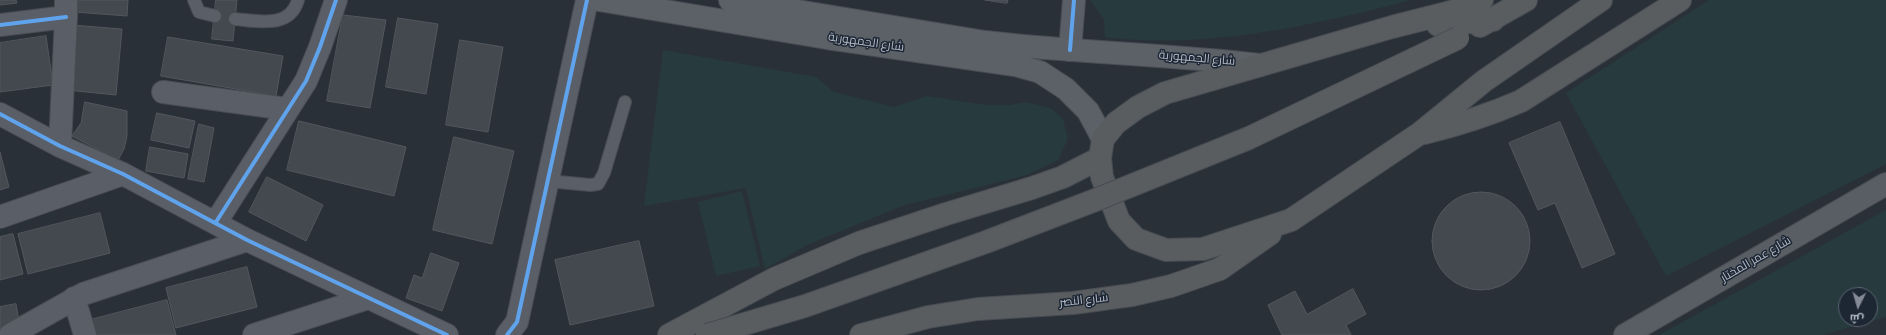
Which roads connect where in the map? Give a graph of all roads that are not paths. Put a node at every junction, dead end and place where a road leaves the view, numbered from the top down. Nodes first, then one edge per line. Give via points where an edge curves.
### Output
1 (194, 0) edge
2 (298, 0) edge
3 (336, 0) edge
4 (587, 0) edge
5 (599, 0) edge
6 (730, 0) edge
7 (1074, 0) edge
8 (1482, 0) edge
9 (1526, 0) edge
10 (1601, 0) edge
11 (1680, 0) edge
12 (66, 8) edge
13 (215, 16) dead end
14 (235, 19) dead end
15 (1493, 20) junction
16 (0, 25) edge
17 (1392, 27) junction
18 (1070, 50) junction
19 (1260, 65) junction
20 (163, 92) dead end
21 (625, 102) dead end
22 (287, 109) junction
23 (0, 114) edge
24 (1419, 134) junction
25 (60, 146) junction
26 (1102, 149) junction
27 (123, 174) junction
28 (548, 181) junction
29 (1886, 184) edge
30 (0, 217) edge
31 (1291, 220) junction
32 (216, 222) junction
33 (247, 240) junction
34 (74, 298) junction
35 (368, 298) junction
36 (10, 335) edge
37 (85, 335) edge
38 (254, 335) edge
39 (447, 335) edge
40 (507, 335) edge
41 (669, 335) edge
42 (707, 335) edge
43 (861, 335) edge
44 (1625, 335) edge

1 - 13 lane via 199,12
2 - 14 lane via 296,7 284,20 269,22
3 - 22 street via 306,81
4 - 28 street
5 - 26 main road, شارع الجمهورية via 827,38 1015,65 1040,72 1066,89 1088,111
6 - 18 main road, شارع الجمهورية via 985,42
7 - 18 street
8 - 17 highway via 1451,12
9 - 15 highway
10 - 24 highway via 1484,82
11 - 24 highway via 1521,101 1464,123
12 - 16 street
12 - 25 street
15 - 17 highway
15 - 42 highway, bridge via 1249,138 1098,199 805,306
17 - 19 highway
18 - 19 main road, شارع الجمهورية
19 - 26 highway via 1165,93 1138,107 1121,119
20 - 22 street
21 - 28 lane via 604,173 598,184
22 - 32 street
23 - 25 street
24 - 31 highway
25 - 27 street
26 - 31 highway via 1102,177 1119,221 1136,239 1166,250 1203,250
26 - 41 highway via 1063,177 859,243 774,279
27 - 30 street
27 - 32 street
28 - 40 street via 517,322
29 - 44 main road, شارع عمر المختار
31 - 43 highway, شارع النصر via 1220,269 1172,286 1132,295 1073,303 978,309 928,317
32 - 33 street
33 - 34 street
33 - 35 street
34 - 36 street via 37,322
34 - 37 street
35 - 38 street
35 - 39 street

